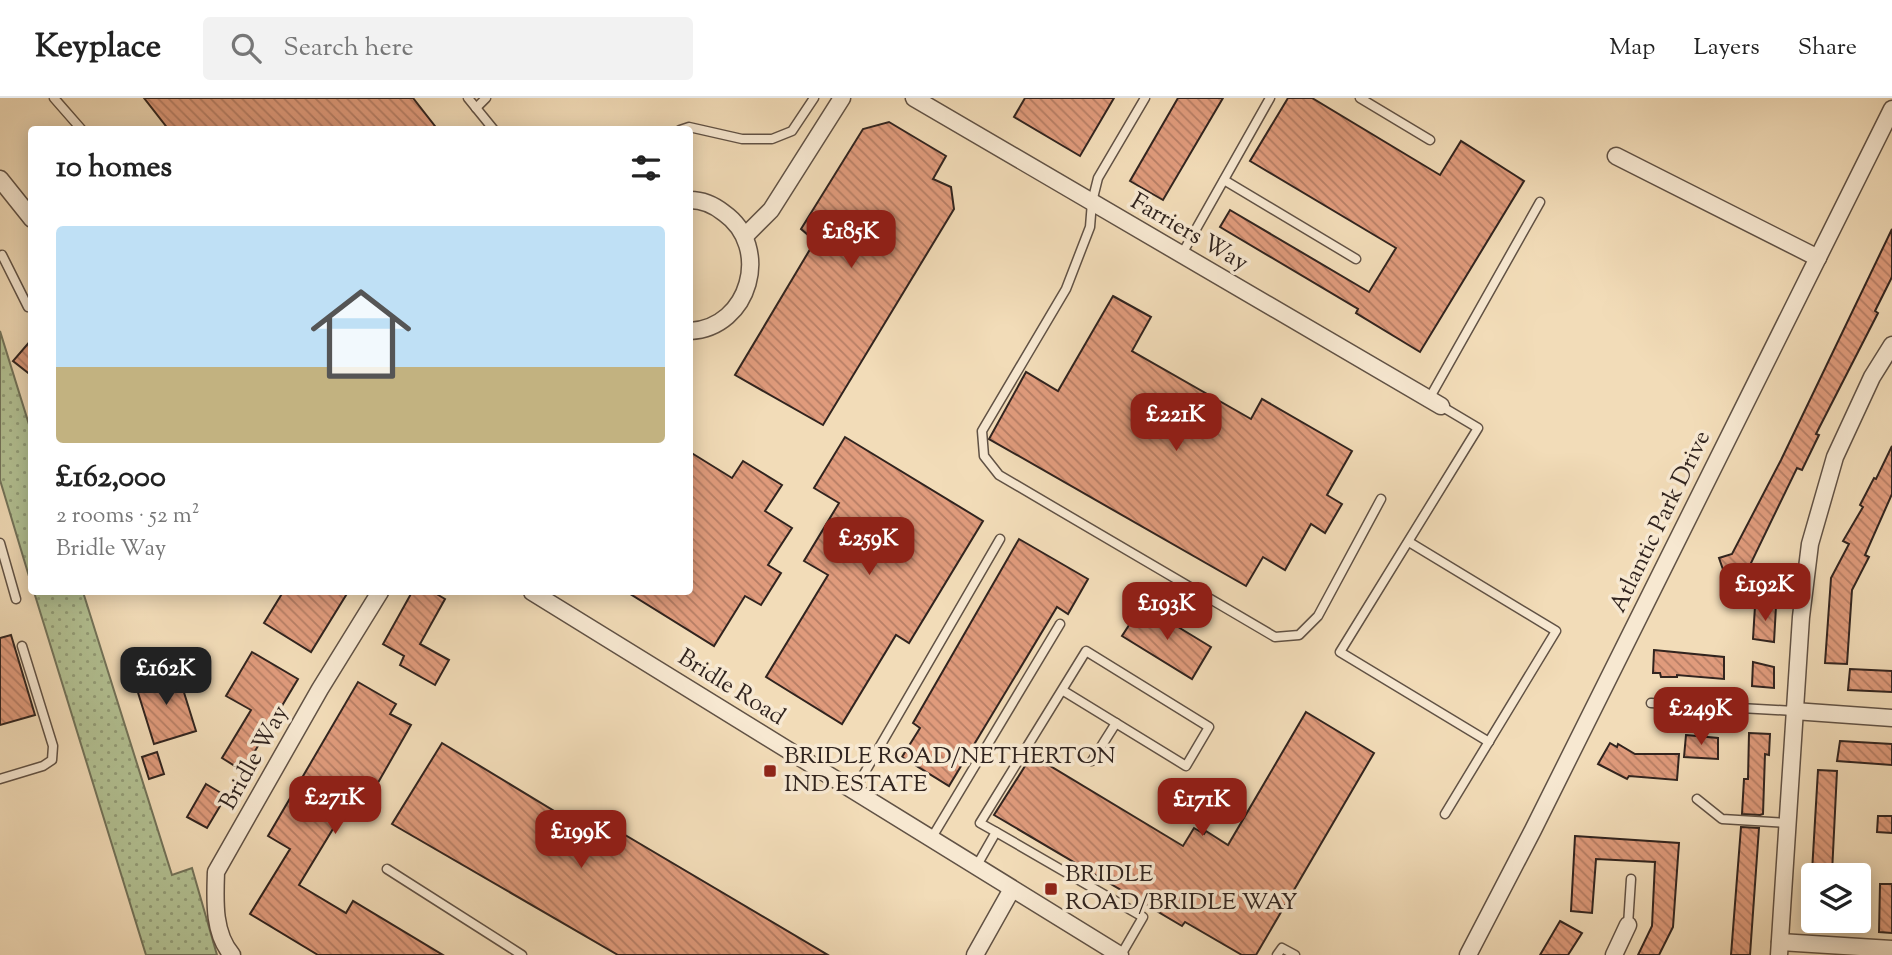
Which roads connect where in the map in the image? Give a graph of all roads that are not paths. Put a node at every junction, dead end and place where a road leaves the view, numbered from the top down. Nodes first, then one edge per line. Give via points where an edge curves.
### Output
1 (54, 98) edge
2 (468, 98) edge
3 (486, 98) edge
4 (814, 98) edge
5 (842, 98) edge
6 (914, 98) edge
7 (1145, 98) edge
8 (1270, 98) edge
9 (1360, 98) edge
10 (476, 108) junction
11 (1892, 109) edge
12 (78, 126) edge
13 (491, 126) edge
14 (693, 128) edge
15 (1430, 140) dead end
16 (1616, 156) dead end
17 (0, 179) edge
18 (1224, 180) junction
19 (693, 201) edge
20 (1091, 202) junction
21 (1540, 202) dead end
22 (28, 214) edge
23 (745, 236) junction
24 (1182, 254) junction
25 (2, 255) dead end
26 (1818, 258) junction
27 (1356, 259) dead end
28 (28, 307) edge
29 (693, 330) edge
30 (1892, 345) edge
31 (1435, 403) junction
32 (1381, 499) dead end
33 (1000, 539) dead end
34 (1409, 542) junction
35 (0, 543) edge
36 (378, 595) edge
37 (537, 595) edge
38 (16, 599) dead end
39 (1060, 624) dead end
40 (22, 646) dead end
41 (1062, 690) junction
42 (1651, 703) dead end
43 (1794, 711) junction
44 (1892, 718) edge
45 (1116, 723) junction
46 (1489, 742) junction
47 (1092, 761) dead end
48 (0, 779) edge
49 (854, 791) junction
50 (1697, 799) dead end
51 (1445, 814) dead end
52 (1787, 822) junction
53 (996, 832) junction
54 (931, 839) junction
55 (976, 867) junction
56 (387, 869) dead end
57 (1631, 879) dead end
58 (1012, 889) junction
59 (1628, 925) joint
60 (1780, 949) edge
61 (1892, 949) edge
62 (232, 955) edge
63 (522, 955) edge
64 (975, 955) edge
65 (1121, 955) edge
66 (1278, 955) edge
67 (1295, 955) edge
68 (1468, 955) edge
69 (1614, 955) edge

1 - 12 lane
2 - 10 lane
3 - 10 lane
4 - 14 lane via 792,131 772,139 742,139
5 - 23 street via 771,210
6 - 20 street, Farriers Way
7 - 20 lane via 1098,178
8 - 18 lane
9 - 15 lane
10 - 13 lane
11 - 26 street, Atlantic Park Drive
16 - 26 street
17 - 22 street
18 - 24 lane
18 - 27 lane
19 - 23 street via 714,205 734,220
20 - 24 street, Farriers Way
20 - 32 lane via 1090,227 1066,289 982,432 984,456 999,475 1275,637 1298,635 1318,616
21 - 31 lane
23 - 29 street via 752,262 749,286 741,301 726,318
24 - 31 street, Farriers Way
25 - 28 lane
26 - 68 street, Atlantic Park Drive
30 - 43 street via 1835,457 1818,513 1805,574
31 - 34 lane via 1478,428
33 - 49 lane
34 - 46 lane via 1556,631
34 - 46 lane via 1340,652
35 - 38 lane
36 - 62 street, Bridle Way via 216,872 215,904 222,944
37 - 49 street, Bridle Road
39 - 54 lane
40 - 48 lane via 53,746 52,760
41 - 45 lane
41 - 45 lane via 1086,651 1209,727 1186,766
41 - 53 lane via 979,823
42 - 43 lane
43 - 44 street
43 - 52 street
45 - 47 lane
46 - 51 lane
49 - 54 street, Bridle Road
50 - 52 lane via 1722,819
52 - 60 street
53 - 55 lane
53 - 65 lane via 1143,917
54 - 55 street, Bridle Road
55 - 58 street, Bridle Road
56 - 63 lane
57 - 59 lane
58 - 64 street
58 - 65 street, Bridle Road
59 - 69 street
60 - 61 street
66 - 67 lane via 1282,948

